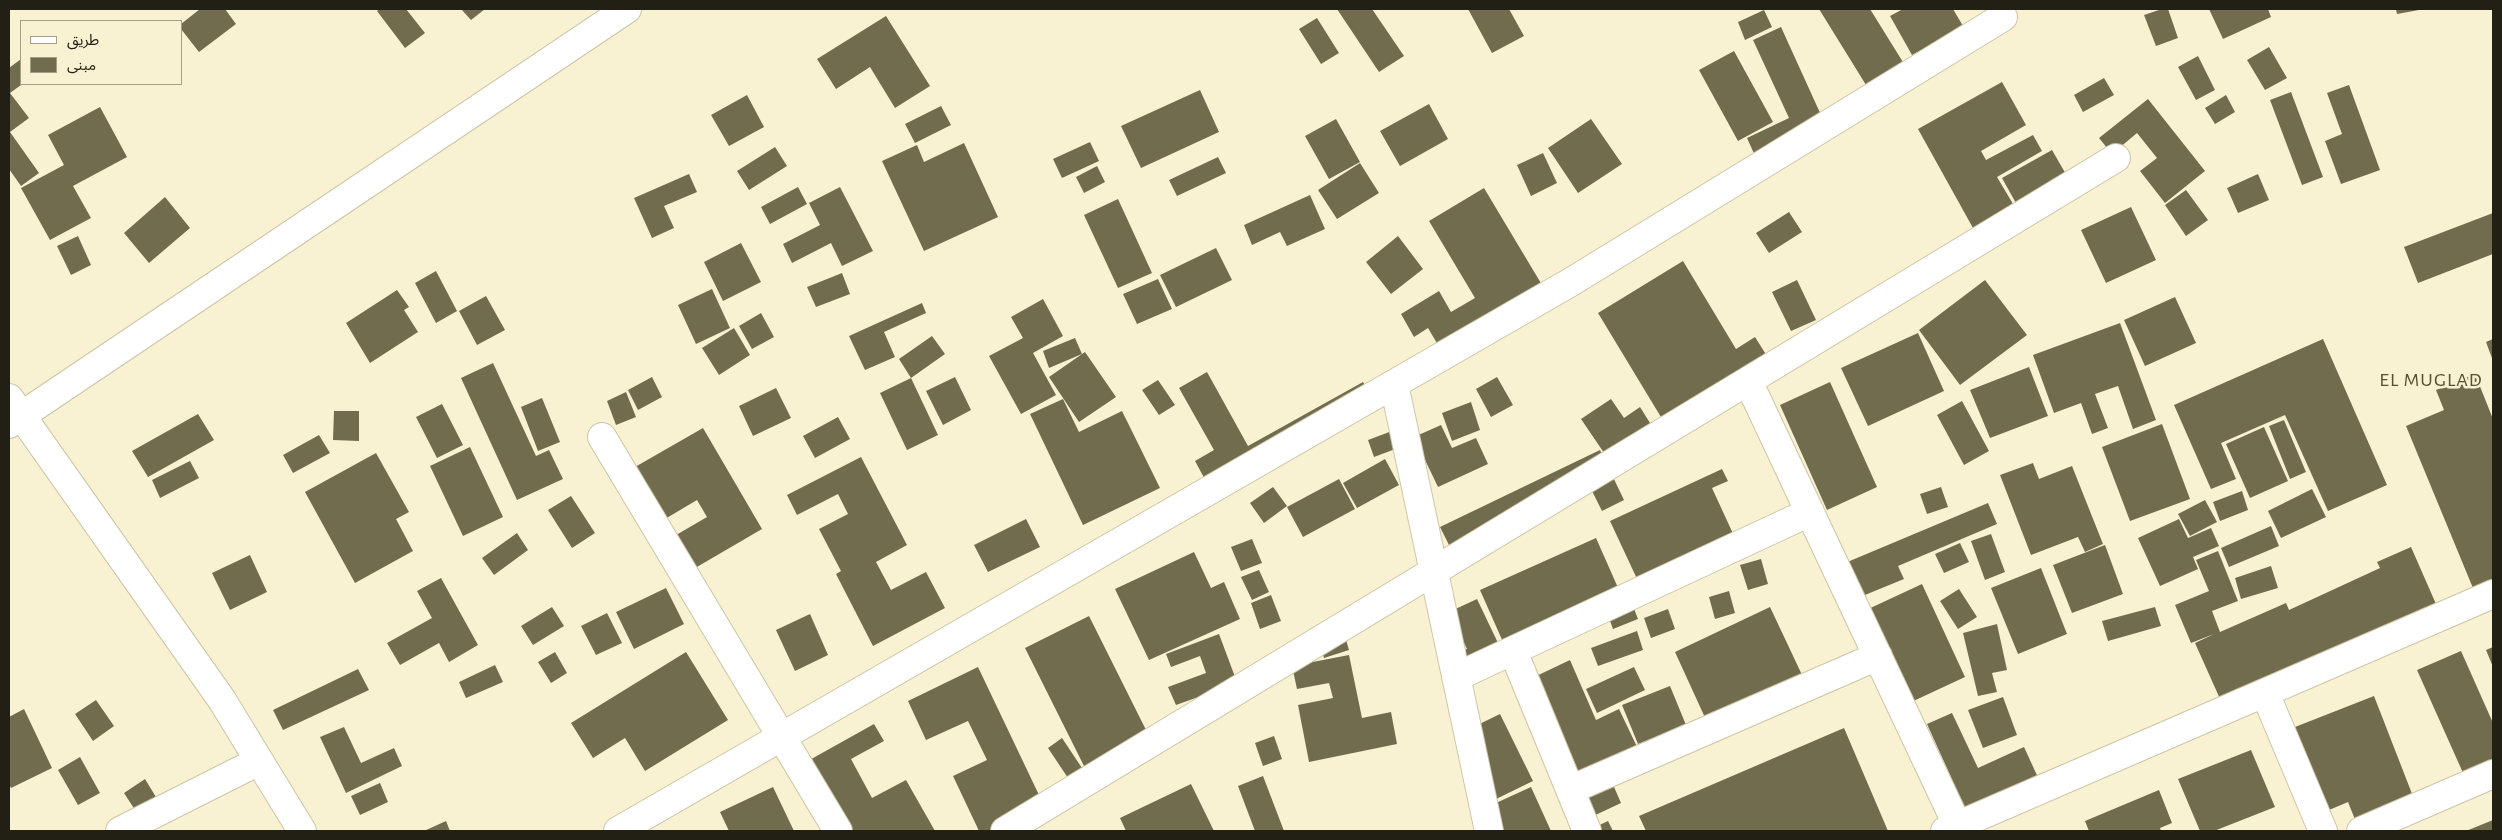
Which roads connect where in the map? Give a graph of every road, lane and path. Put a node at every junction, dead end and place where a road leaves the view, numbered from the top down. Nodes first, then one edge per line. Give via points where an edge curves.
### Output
1 (627, 9) edge
2 (2003, 17) dead end
3 (2116, 158) dead end
4 (1748, 381) junction
5 (1394, 384) junction
6 (13, 413) edge
7 (602, 437) dead end
8 (1810, 512) junction
9 (1435, 571) junction
10 (2493, 594) edge
11 (1512, 652) junction
12 (1878, 656) junction
13 (1456, 677) junction
14 (2265, 692) junction
15 (781, 738) junction
16 (259, 761) junction
17 (2493, 774) edge
18 (1570, 790) junction
19 (1954, 829) edge
20 (120, 831) edge
21 (302, 831) edge
22 (618, 831) edge
23 (838, 831) edge
24 (1005, 831) edge
25 (1489, 831) edge
26 (1587, 831) edge
27 (2323, 831) edge
28 (2361, 831) edge

1 - 6 street
2 - 5 street via 1571,282
3 - 4 street
4 - 8 street
4 - 9 street
5 - 9 street
5 - 15 street
6 - 16 street via 222,700
7 - 15 street
8 - 11 street
8 - 12 street
9 - 13 street
9 - 24 street
10 - 14 street
11 - 13 street
11 - 18 street
12 - 18 street
12 - 19 street
13 - 25 street
14 - 19 street
14 - 27 street
15 - 22 street
15 - 23 street
16 - 20 street
16 - 21 street
17 - 28 street
18 - 26 street

